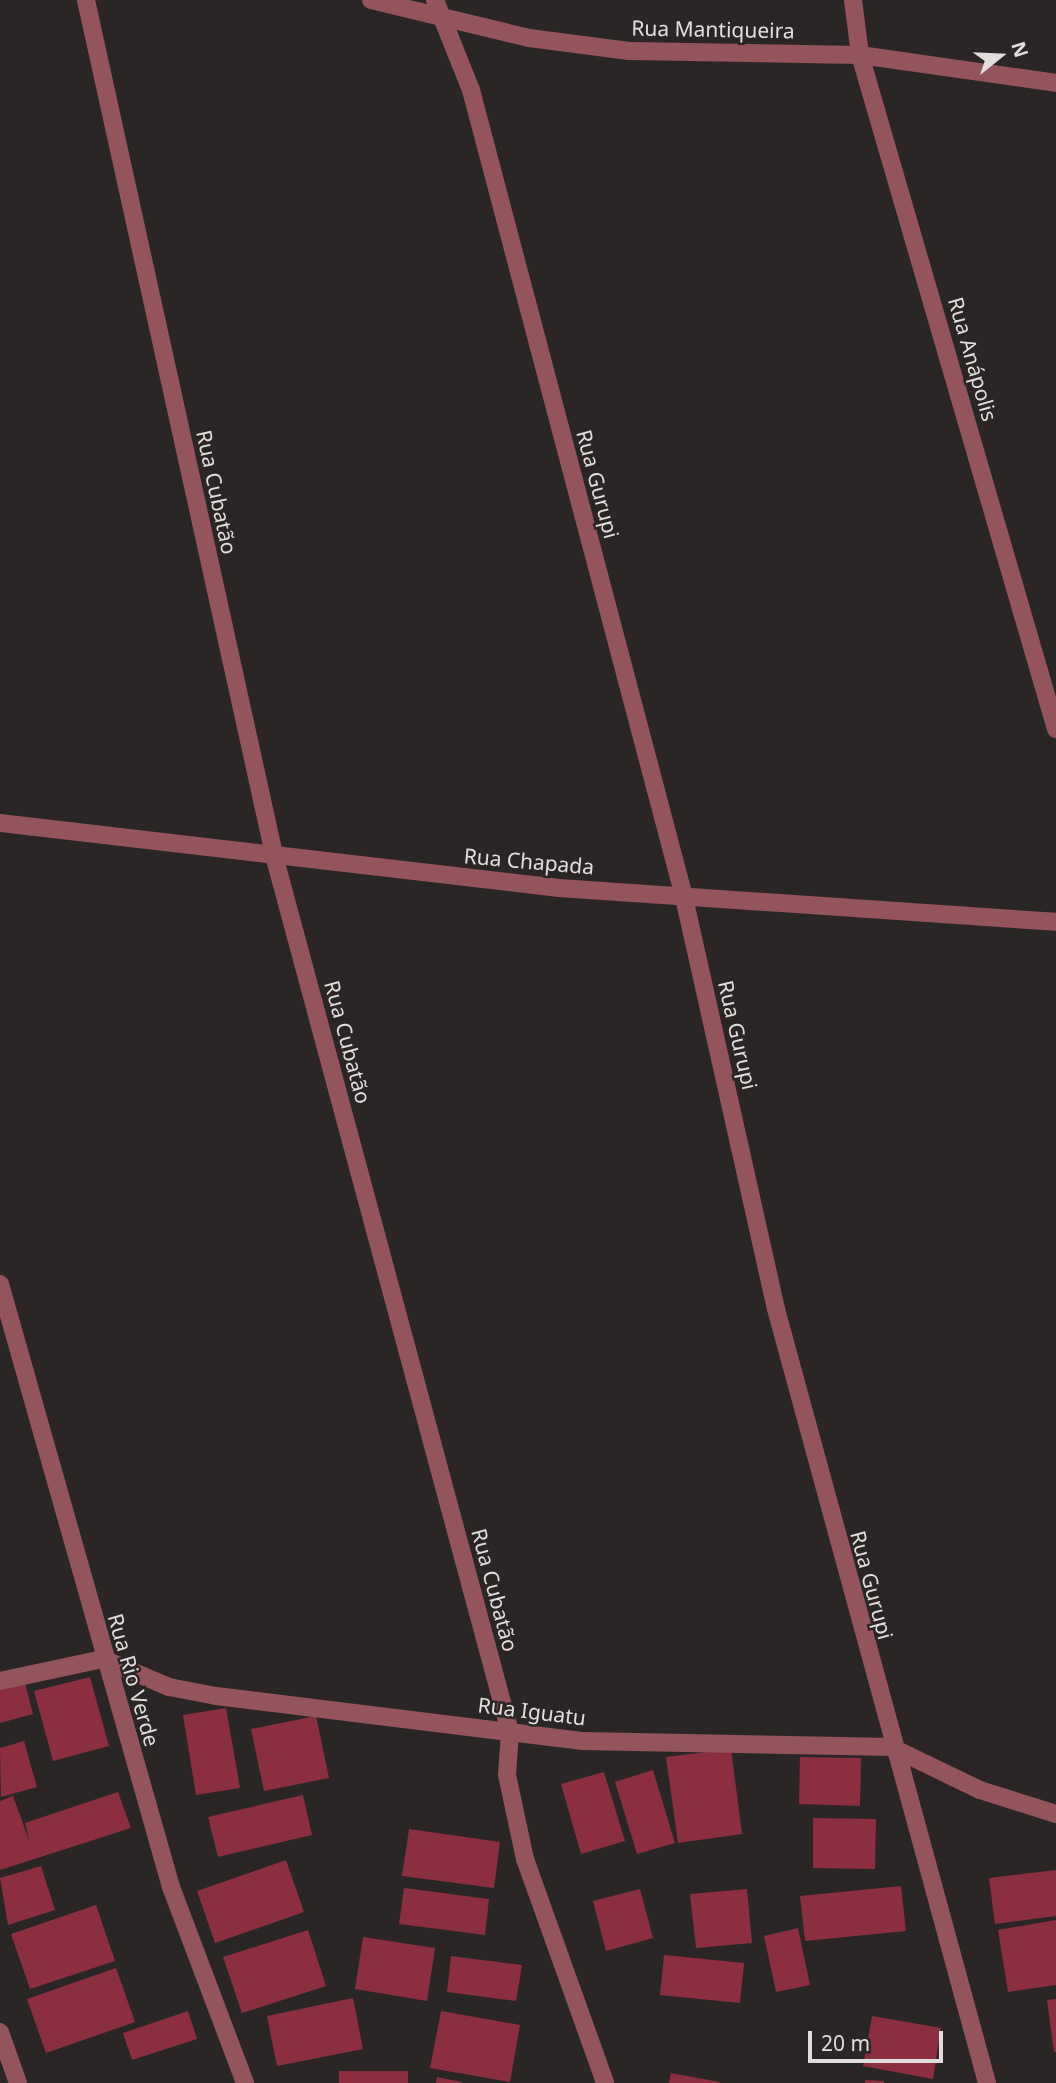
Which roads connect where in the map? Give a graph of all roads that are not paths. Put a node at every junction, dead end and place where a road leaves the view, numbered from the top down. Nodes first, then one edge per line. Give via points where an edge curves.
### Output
1 (86, 0) edge
2 (371, 0) edge
3 (853, 0) edge
4 (436, 7) edge
5 (860, 55) junction
6 (1056, 83) edge
7 (1056, 729) edge
8 (0, 823) edge
9 (275, 859) junction
10 (682, 893) junction
11 (1056, 922) edge
12 (0, 1284) edge
13 (103, 1659) junction
14 (0, 1681) edge
15 (510, 1732) junction
16 (891, 1747) junction
17 (1056, 1814) edge
18 (0, 2032) edge
19 (18, 2083) edge
20 (245, 2083) edge
21 (605, 2083) edge
22 (987, 2083) edge

1 - 9 street, Rua Cubatão
2 - 4 street, Rua Mantiqueira
3 - 5 street, Rua Anápolis
4 - 5 street, Rua Mantiqueira via 529,38 629,51
4 - 10 street, Rua Gurupi via 471,90
5 - 6 street, Rua Mantiqueira
5 - 7 street, Rua Anápolis
8 - 9 street, Rua Chapada
9 - 10 street, Rua Chapada via 559,888
9 - 15 street, Rua Cubatão
10 - 11 street, Rua Chapada
10 - 16 street, Rua Gurupi via 776,1309
12 - 13 street, Rua Rio Verde
13 - 14 street
13 - 15 street, Rua Iguatu via 169,1687 216,1696
13 - 20 street, Rua Rio Verde via 171,1887
15 - 16 street, Rua Iguatu via 653,1744
15 - 21 street, Rua Cubatão via 506,1775 525,1859
16 - 17 street, Rua Iguatu via 980,1790
16 - 22 street, Rua Gurupi
18 - 19 street

